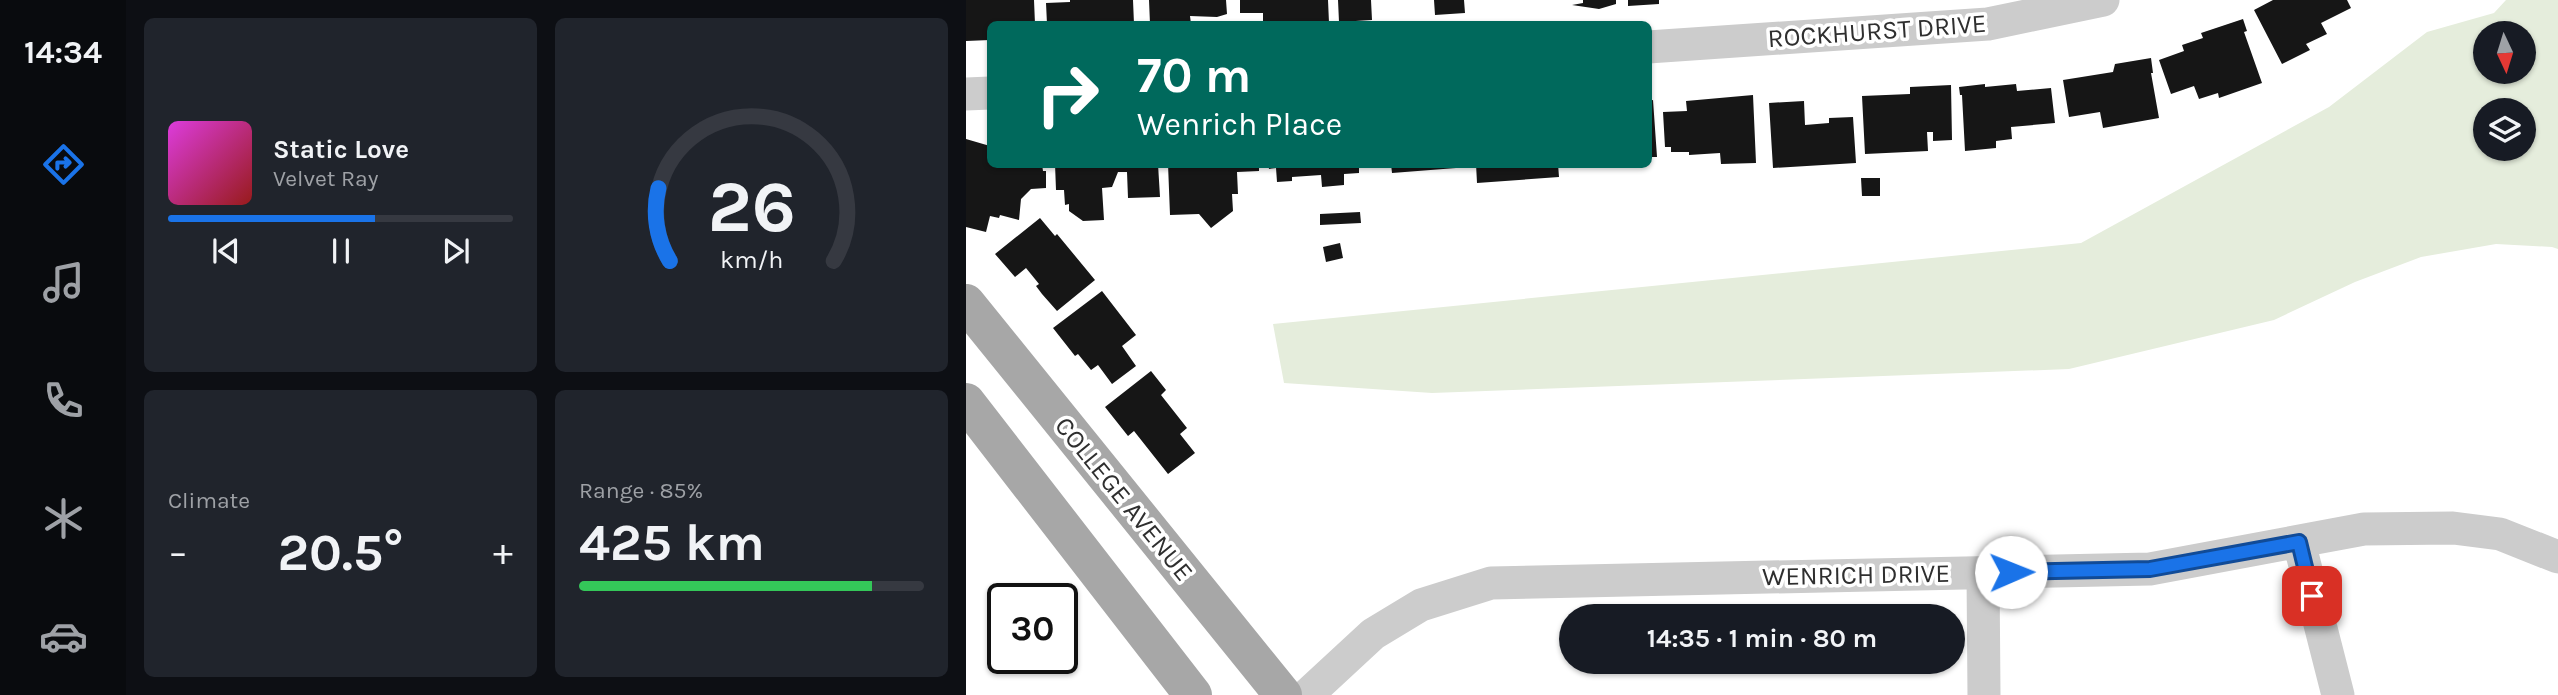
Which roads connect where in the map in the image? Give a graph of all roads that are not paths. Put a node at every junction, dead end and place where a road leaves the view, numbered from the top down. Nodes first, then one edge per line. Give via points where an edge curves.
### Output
1 (2103, 0) edge
2 (1652, 47) edge
3 (987, 93) edge
4 (966, 94) edge
5 (966, 303) edge
6 (966, 402) edge
7 (2299, 542) junction
8 (2558, 557) edge
9 (1983, 572) junction
10 (1193, 695) edge
11 (1283, 695) edge
12 (1307, 695) edge
13 (1984, 695) edge
14 (2338, 695) edge

1 - 2 street, ROCKHURST DRIVE via 1988,24
3 - 4 street
5 - 11 main road, COLLEGE AVENUE
6 - 10 main road
7 - 8 street, WENRICH DRIVE via 2364,528 2453,528 2500,534
7 - 9 street, WENRICH DRIVE via 2150,569
7 - 14 street
9 - 12 street, WENRICH DRIVE via 1491,583 1409,612 1373,634
9 - 13 street

